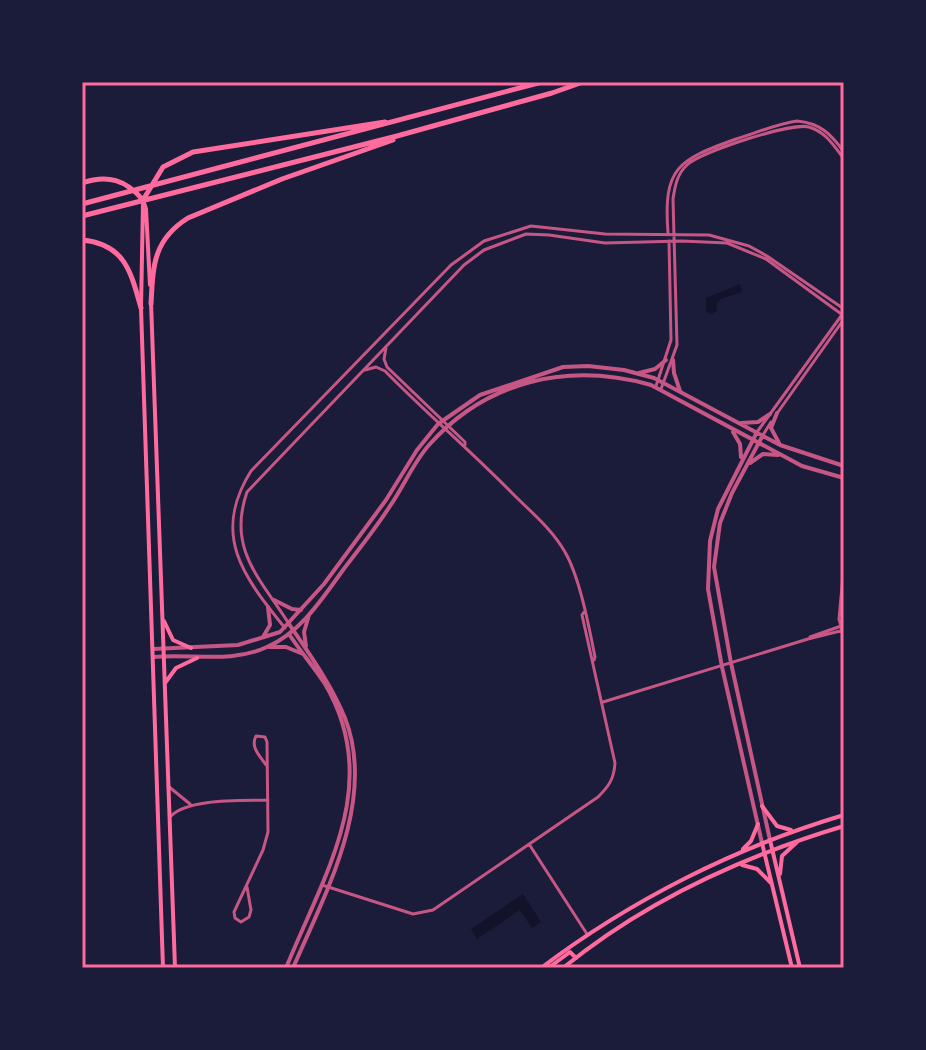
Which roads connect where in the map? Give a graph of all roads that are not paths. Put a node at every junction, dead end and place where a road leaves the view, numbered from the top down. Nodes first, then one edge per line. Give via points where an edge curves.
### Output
1 (542, 82) edge
2 (583, 82) edge
3 (425, 114) junction
4 (397, 136) junction
5 (844, 152) edge
6 (844, 159) edge
7 (82, 183) edge
8 (143, 200) junction
9 (82, 204) edge
10 (82, 216) edge
11 (668, 235) junction
12 (675, 235) junction
13 (82, 240) edge
14 (669, 241) junction
15 (675, 241) junction
16 (151, 304) junction
17 (141, 308) junction
18 (844, 314) edge
19 (388, 343) junction
20 (666, 360) junction
21 (673, 360) junction
22 (636, 373) junction
23 (359, 374) junction
24 (659, 380) junction
25 (665, 383) junction
26 (658, 388) junction
27 (680, 391) junction
28 (714, 410) junction
29 (774, 414) junction
30 (716, 420) junction
31 (440, 423) junction
32 (739, 423) junction
33 (446, 428) junction
34 (729, 428) junction
35 (760, 434) junction
36 (752, 440) junction
37 (758, 443) junction
38 (780, 445) junction
39 (782, 456) junction
40 (740, 463) junction
41 (844, 466) edge
42 (743, 472) junction
43 (844, 478) edge
44 (358, 549) junction
45 (342, 560) junction
46 (844, 565) edge
47 (274, 600) junction
48 (844, 600) edge
49 (268, 607) junction
50 (302, 610) junction
51 (162, 615) junction
52 (309, 615) junction
53 (287, 626) junction
54 (843, 627) edge
55 (291, 632) junction
56 (844, 637) edge
57 (262, 639) junction
58 (163, 648) junction
59 (191, 648) junction
60 (267, 648) junction
61 (153, 649) junction
62 (305, 653) junction
63 (164, 656) junction
64 (153, 657) junction
65 (197, 658) junction
66 (731, 663) junction
67 (722, 667) junction
68 (165, 684) junction
69 (603, 702) junction
70 (266, 765) junction
71 (168, 786) junction
72 (268, 800) junction
73 (191, 805) junction
74 (762, 806) junction
75 (844, 815) edge
76 (169, 818) junction
77 (758, 824) junction
78 (844, 826) edge
79 (797, 829) junction
80 (802, 838) junction
81 (770, 840) junction
82 (762, 843) junction
83 (529, 844) junction
84 (772, 849) junction
85 (765, 852) junction
86 (735, 856) junction
87 (740, 864) junction
88 (780, 881) junction
89 (772, 884) junction
90 (324, 885) junction
91 (247, 887) junction
92 (587, 934) junction
93 (576, 958) junction
94 (542, 967) edge
95 (163, 968) edge
96 (175, 968) edge
97 (286, 968) edge
98 (293, 968) edge
99 (563, 968) edge
100 (792, 968) edge
101 (800, 968) edge

1 - 3 highway
2 - 4 highway
3 - 8 highway via 193,152 163,167
3 - 9 highway
4 - 10 highway
4 - 16 highway via 176,225 159,247
5 - 11 street via 826,129 797,121 697,153 681,164 671,182
6 - 12 street via 823,133 796,125 702,155 686,165 676,181
7 - 8 highway via 102,177 116,180
8 - 16 main road
8 - 17 main road
11 - 12 street
11 - 14 street
11 - 49 street via 531,226 484,241 451,265 241,487 232,538 240,562
12 - 15 street
12 - 18 street via 709,235 749,246
13 - 17 highway via 101,242 119,255 131,273
14 - 15 street
14 - 19 street via 605,243 533,234 505,241 464,265
14 - 20 street via 671,340
15 - 18 street via 714,241 746,249
15 - 21 street
16 - 51 main road
17 - 61 main road
18 - 29 street
19 - 23 street
19 - 31 street via 387,367
20 - 22 street
20 - 24 street
21 - 25 street
21 - 27 street
22 - 24 street
22 - 31 street via 563,367 480,395
23 - 31 street via 382,369
23 - 47 street via 247,492 240,512 242,545
24 - 25 street
24 - 26 street
25 - 26 street
25 - 27 street
26 - 30 street
26 - 33 street via 606,375 568,374 506,390
27 - 28 street
28 - 30 street
28 - 32 street
29 - 32 street
29 - 35 street
29 - 38 street via 771,428
30 - 34 street
31 - 33 street
31 - 45 street
32 - 35 street
33 - 44 street via 416,461
33 - 69 street via 567,554
34 - 36 street
34 - 40 street via 740,444
35 - 36 street
35 - 37 street
35 - 38 street
36 - 37 street
36 - 40 street
37 - 39 street
37 - 42 street
38 - 41 street
39 - 42 street via 763,454
39 - 43 street
40 - 67 street via 718,509 709,553 708,589
42 - 66 street via 720,523 714,567
44 - 45 street
44 - 52 street
45 - 50 street
46 - 54 street
47 - 50 street
47 - 53 street
48 - 54 street
49 - 53 street
49 - 57 street via 270,625
50 - 53 street
51 - 58 main road
51 - 59 main road via 173,640
52 - 55 street
52 - 62 street
53 - 55 street
53 - 57 street
54 - 56 street
54 - 66 street
55 - 60 street
55 - 62 street
57 - 59 street
58 - 59 street
58 - 61 street
58 - 63 main road
60 - 62 street
60 - 65 street
61 - 64 main road
62 - 90 street via 339,703 355,761 353,809 343,847
63 - 64 street
63 - 65 street
63 - 68 main road
64 - 95 main road
65 - 68 main road via 176,668
66 - 67 street
66 - 74 street
67 - 69 street
67 - 77 street
68 - 71 main road
69 - 83 street via 615,763 612,781 598,797
70 - 70 street via 256,750 256,736 267,742
70 - 72 street
71 - 73 street
71 - 76 main road
72 - 73 street
72 - 91 street via 267,838
73 - 76 street
74 - 79 main road via 777,826
74 - 81 street
75 - 79 main road
76 - 96 main road
77 - 82 street
77 - 86 main road via 751,841
78 - 80 main road
79 - 81 main road
80 - 84 main road
80 - 88 main road via 782,856
81 - 82 main road
81 - 84 main road
82 - 85 main road
82 - 86 main road
83 - 90 street via 424,913 403,912
83 - 92 street
84 - 85 main road
84 - 88 main road
85 - 87 main road
85 - 89 main road
86 - 92 main road
87 - 89 main road via 757,869
87 - 93 main road via 690,886
88 - 101 main road
89 - 100 main road
90 - 97 street
90 - 98 street
91 - 91 street via 251,910 241,922 234,912
92 - 94 main road
93 - 94 main road via 570,952
93 - 99 main road

